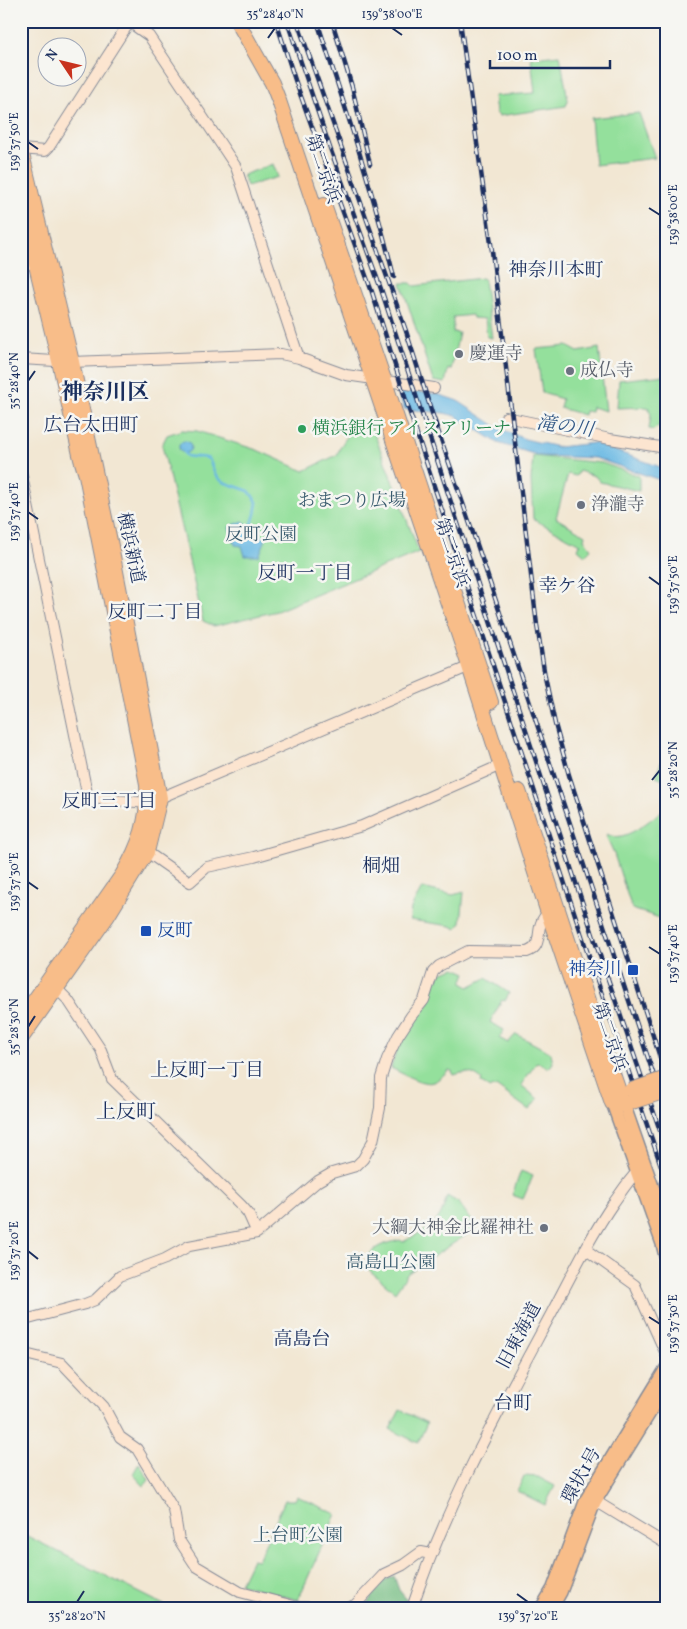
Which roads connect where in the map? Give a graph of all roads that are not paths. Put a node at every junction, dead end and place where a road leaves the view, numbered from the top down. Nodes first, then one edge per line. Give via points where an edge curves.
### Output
1 (237, 21) edge
2 (247, 21) edge
3 (129, 22) edge
4 (21, 149) edge
5 (21, 203) edge
6 (36, 262) junction
7 (21, 266) edge
8 (299, 358) junction
9 (21, 359) edge
10 (66, 362) junction
11 (378, 379) junction
12 (434, 388) dead end
13 (506, 417) dead end
14 (666, 448) edge
15 (21, 472) edge
16 (474, 664) junction
17 (501, 764) junction
18 (154, 800) junction
19 (147, 852) junction
20 (548, 913) junction
21 (56, 988) junction
22 (21, 1018) edge
23 (21, 1039) edge
24 (666, 1078) edge
25 (666, 1090) edge
26 (625, 1099) junction
27 (637, 1172) junction
28 (666, 1224) edge
29 (257, 1233) junction
30 (585, 1249) junction
31 (666, 1260) edge
32 (21, 1321) edge
33 (21, 1353) edge
34 (666, 1354) edge
35 (666, 1368) edge
36 (666, 1387) edge
37 (591, 1501) junction
38 (666, 1544) edge
39 (431, 1554) junction
40 (320, 1608) edge
41 (349, 1608) edge
42 (412, 1608) edge
43 (541, 1608) edge
44 (552, 1608) edge

1 - 11 highway, 第二京浜 via 272,83
2 - 11 highway, 第二京浜 via 286,94
3 - 4 street via 49,147 45,151
3 - 8 street via 149,36 236,167
4 - 10 highway, 横浜新道
5 - 6 highway, 横浜新道
6 - 7 street
6 - 10 highway, 横浜新道
8 - 10 street via 281,354
8 - 11 street via 346,374
9 - 10 street
10 - 18 highway, 横浜新道 via 147,784
11 - 12 street
11 - 16 highway, 第二京浜
13 - 14 street
15 - 18 street via 88,798
16 - 17 highway, 第二京浜
16 - 18 street
16 - 26 highway, 第二京浜 via 594,1020
17 - 19 street via 362,826 207,867 190,882
17 - 20 highway, 第二京浜
18 - 19 highway, 横浜新道
18 - 22 highway, 横浜新道 via 136,853
19 - 21 highway, 横浜新道 via 107,917
20 - 26 highway, 第二京浜
20 - 29 street via 540,922 533,950 468,951 438,966 424,1000 398,1036 387,1059 374,1135 362,1159 356,1166 318,1181
21 - 23 highway, 横浜新道
21 - 29 street via 68,1000 101,1050 112,1078 241,1205
24 - 26 highway, bridge
25 - 26 highway, bridge
26 - 27 main road
26 - 28 main road
27 - 30 street, 旧東海道
27 - 31 main road
29 - 32 street via 190,1246 120,1276 95,1300
30 - 34 street via 635,1285
30 - 39 street, 旧東海道 via 480,1447
33 - 40 street via 62,1364 104,1407 120,1438 137,1449 174,1510 179,1540 196,1566 240,1592
35 - 37 main road, 環状1号
36 - 37 main road, 環状1号
37 - 38 street
37 - 43 main road, 環状1号
37 - 44 main road, 環状1号 via 561,1592
39 - 41 street via 421,1552 384,1574
39 - 42 street, 旧東海道

